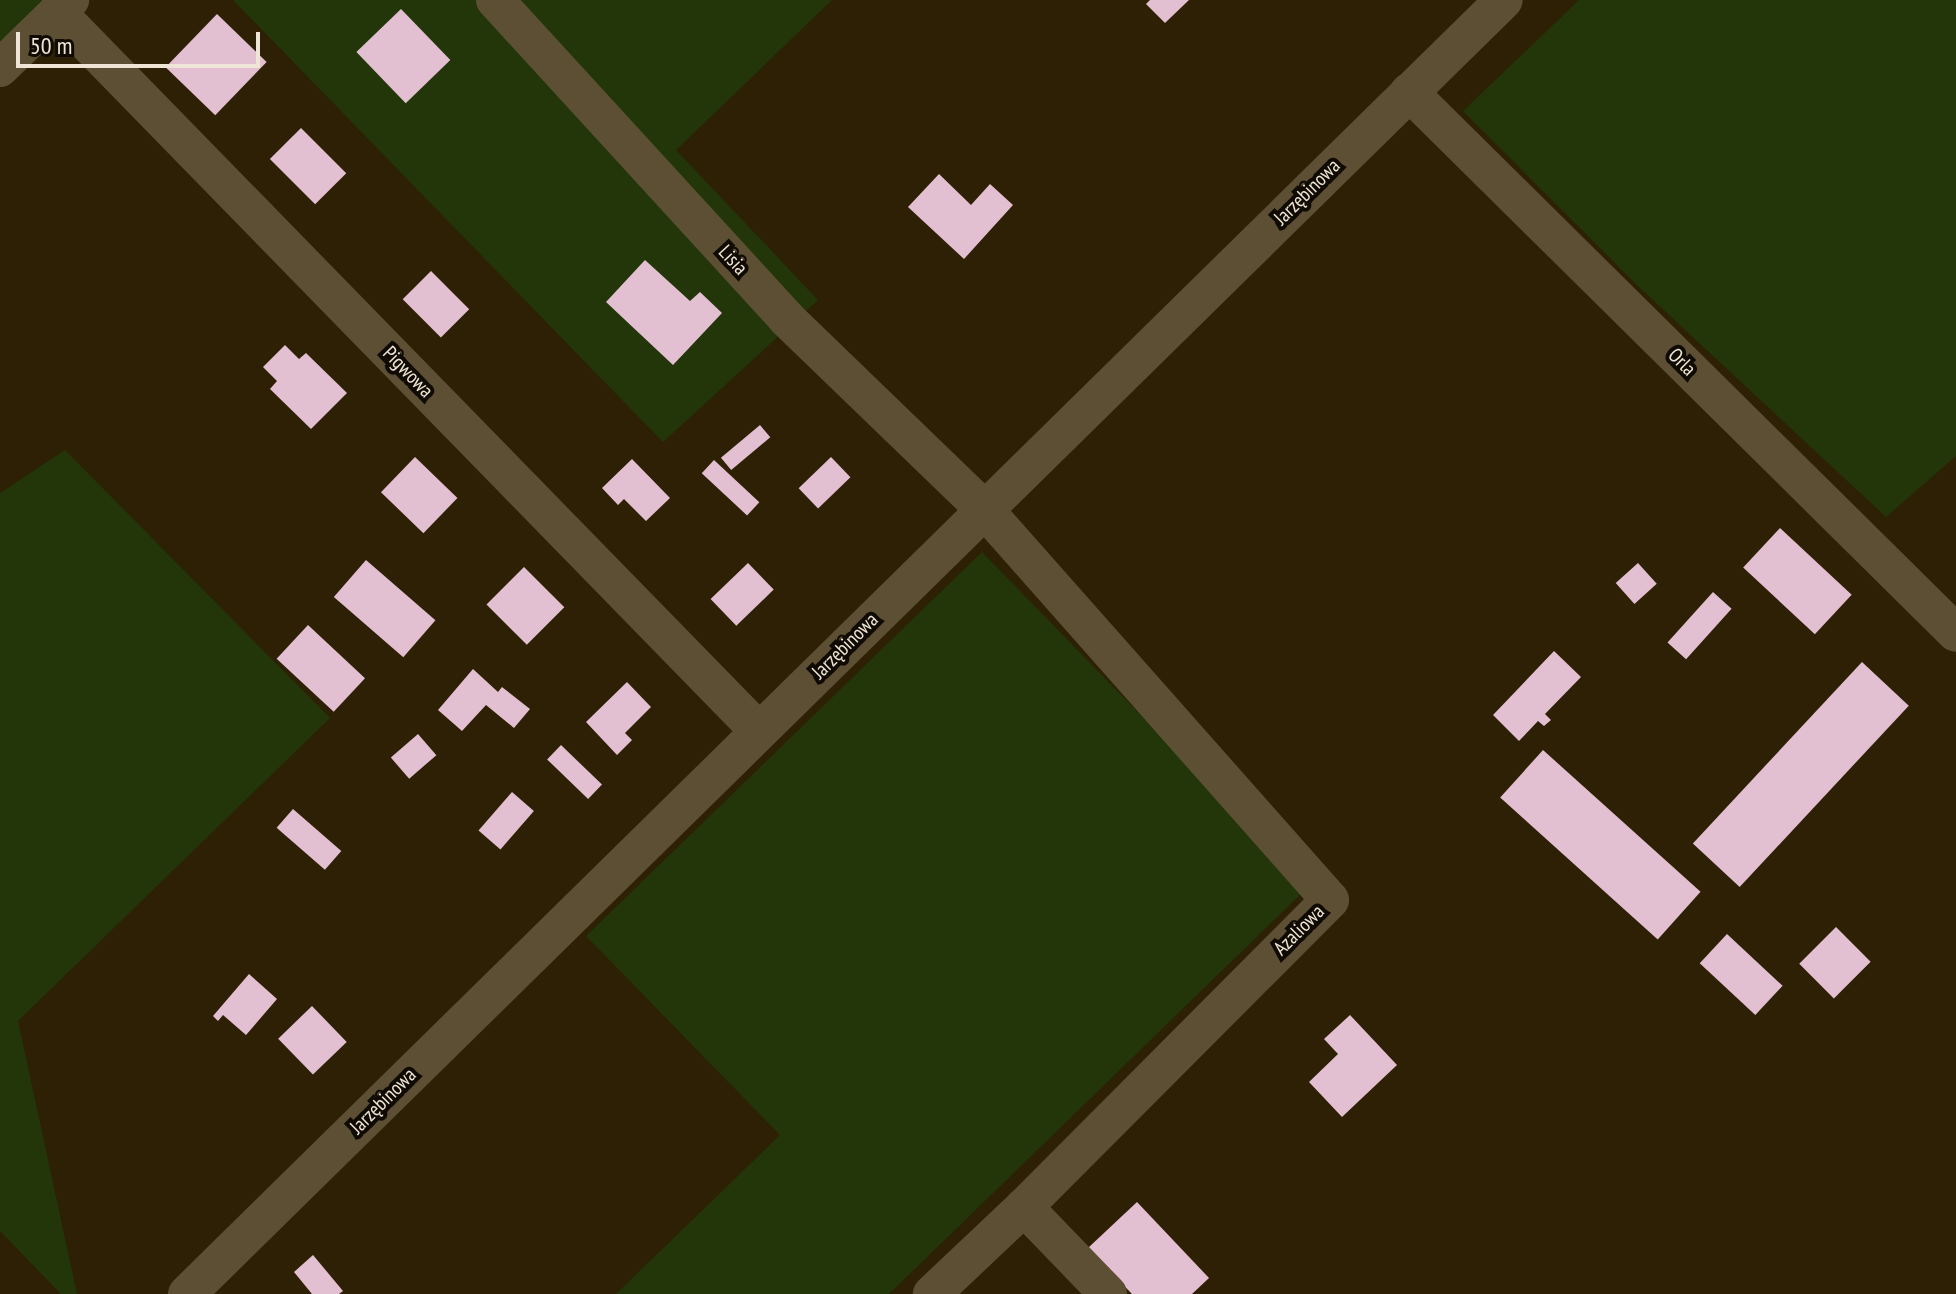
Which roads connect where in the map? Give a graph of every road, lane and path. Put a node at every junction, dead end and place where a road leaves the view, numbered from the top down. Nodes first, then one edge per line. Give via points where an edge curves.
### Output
1 (495, 0) edge
2 (1504, 0) edge
3 (63, 6) edge
4 (0, 68) edge
5 (1409, 92) junction
6 (984, 509) junction
7 (1956, 633) edge
8 (759, 731) junction
9 (1024, 1207) junction
10 (187, 1294) edge
11 (932, 1294) edge
12 (1108, 1294) edge

1 - 6 street, Lisia via 786,318
2 - 5 street, Jarzębinowa
3 - 4 street
3 - 8 street, Pigwowa
5 - 6 street, Jarzębinowa
5 - 7 street, Orla
6 - 8 street, Jarzębinowa
6 - 9 street, Azaliowa via 1330,900
8 - 10 street, Jarzębinowa
9 - 11 street, Azaliowa
9 - 12 street

